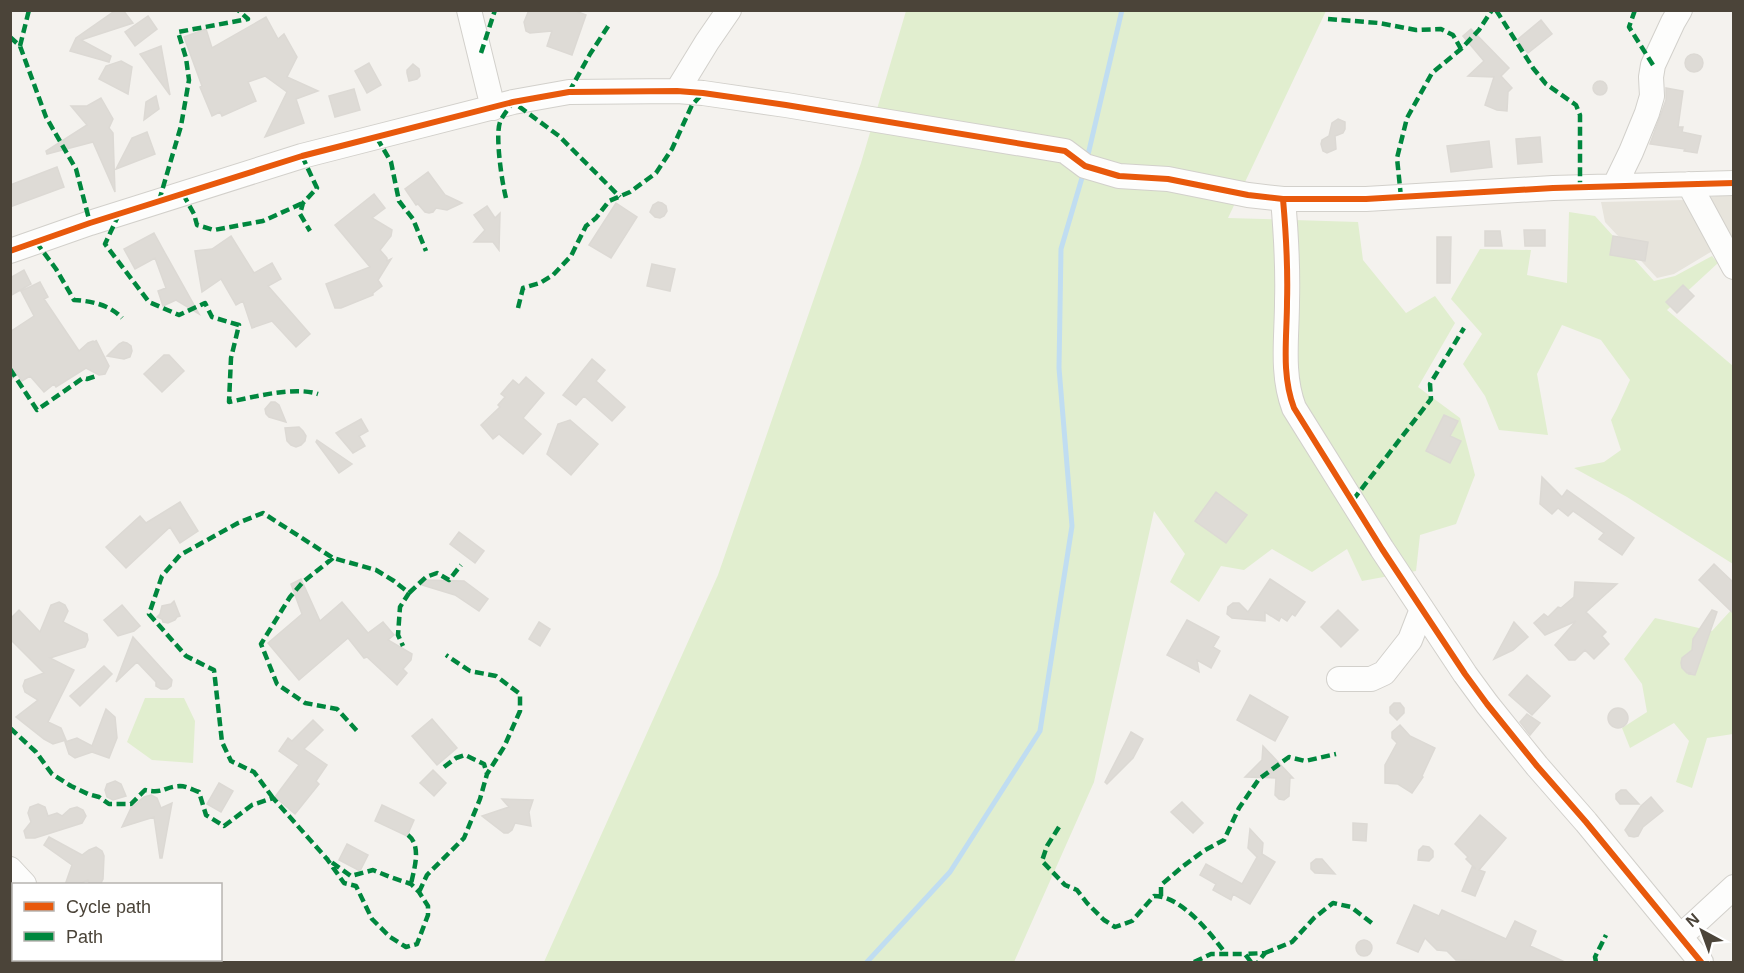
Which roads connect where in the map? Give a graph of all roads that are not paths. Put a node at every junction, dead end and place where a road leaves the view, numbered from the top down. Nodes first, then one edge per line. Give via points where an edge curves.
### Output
1 (469, 10) edge
2 (729, 10) edge
3 (1680, 10) edge
4 (677, 91) junction
5 (493, 108) junction
6 (1734, 183) edge
7 (1689, 184) junction
8 (1615, 185) junction
9 (1283, 199) junction
10 (10, 251) edge
11 (1734, 267) edge
12 (1422, 609) junction
13 (1339, 679) dead end
14 (10, 869) edge
15 (22, 883) edge
16 (1734, 887) edge
17 (1681, 936) junction
18 (1701, 963) edge

1 - 5 street
2 - 4 street
3 - 8 street via 1653,65 1647,114
4 - 5 street via 569,92
4 - 9 street via 1033,145 1065,152 1085,166 1119,176 1168,179
5 - 10 street via 302,156
6 - 7 street
7 - 8 street
7 - 11 street
8 - 9 street via 1366,199
9 - 12 street via 1287,235 1285,346 1290,398
12 - 13 street via 1410,640 1384,673 1371,679
12 - 17 street via 1513,737
14 - 15 street
16 - 17 street
17 - 18 street

